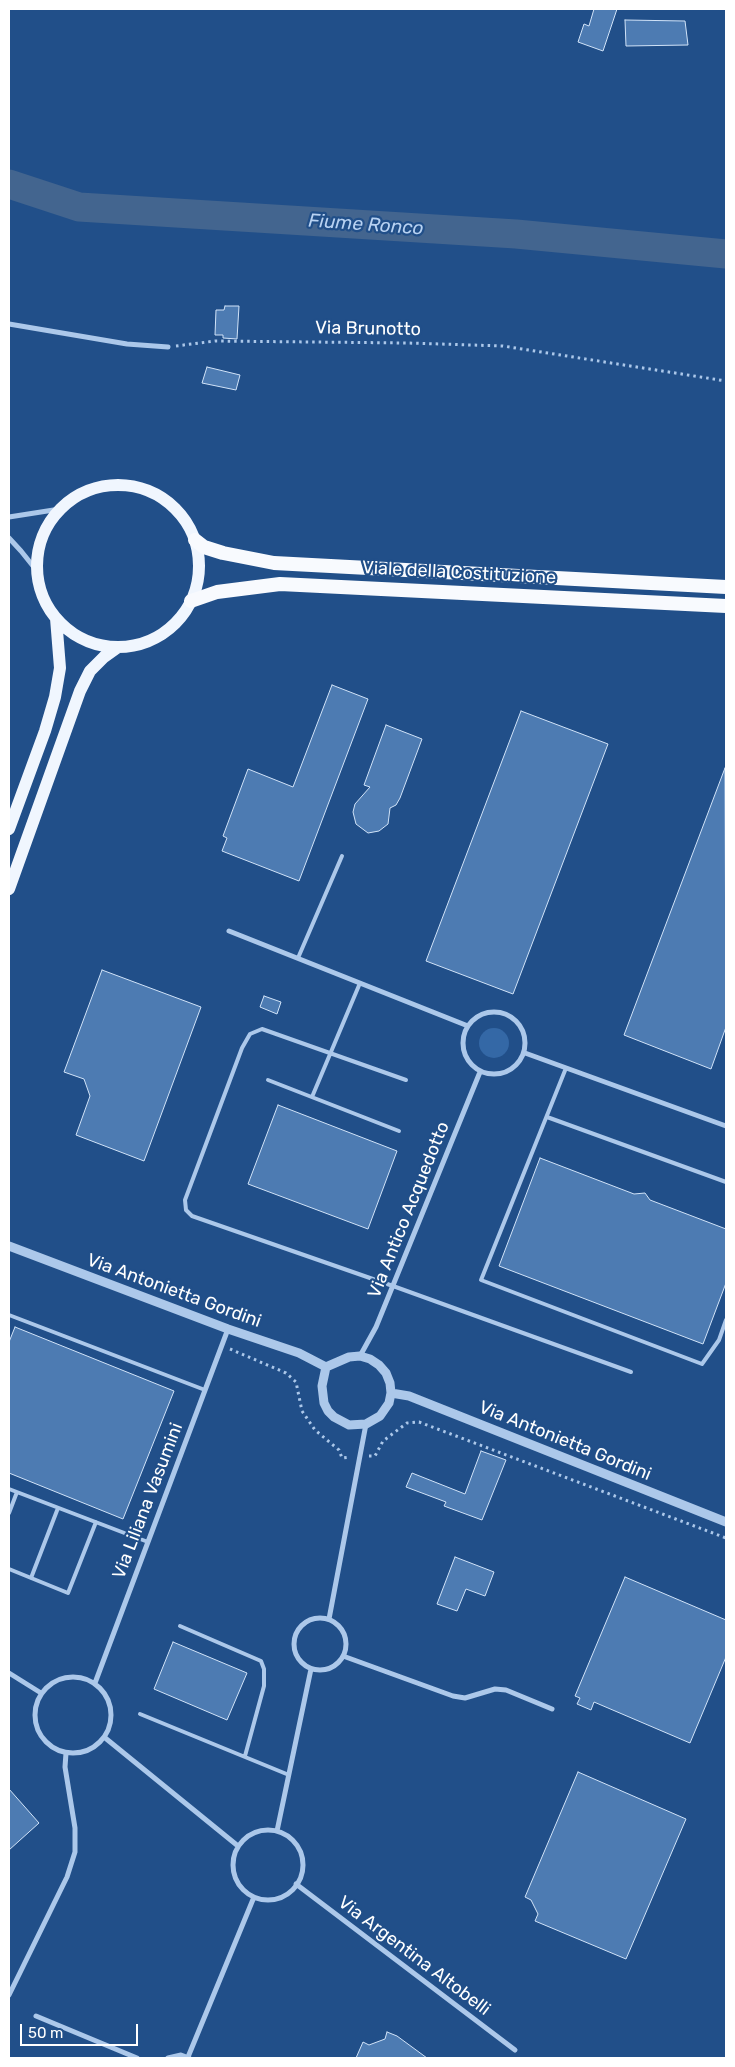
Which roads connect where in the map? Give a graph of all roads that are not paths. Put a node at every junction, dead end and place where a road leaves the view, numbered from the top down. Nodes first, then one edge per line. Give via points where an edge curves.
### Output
1 (9, 324) edge
2 (168, 347) road end
3 (60, 509) junction
4 (9, 517) edge
5 (9, 538) edge
6 (195, 540) junction
7 (37, 571) junction
8 (726, 586) edge
9 (191, 601) junction
10 (726, 606) edge
11 (56, 618) junction
12 (118, 647) junction
13 (9, 829) edge
14 (342, 856) dead end
15 (9, 889) edge
16 (229, 930) dead end
17 (298, 958) junction
18 (360, 983) junction
19 (468, 1026) junction
20 (331, 1053) junction
21 (524, 1053) junction
22 (566, 1068) junction
23 (480, 1072) junction
24 (268, 1080) dead end
25 (406, 1080) dead end
26 (312, 1097) junction
27 (547, 1117) junction
28 (726, 1126) edge
29 (399, 1131) dead end
30 (726, 1182) edge
31 (9, 1246) edge
32 (393, 1286) junction
33 (9, 1315) edge
34 (726, 1320) edge
35 (228, 1329) junction
36 (360, 1356) junction
37 (326, 1367) junction
38 (631, 1372) dead end
39 (205, 1390) junction
40 (391, 1393) junction
41 (366, 1424) junction
42 (9, 1489) edge
43 (17, 1492) junction
44 (58, 1508) junction
45 (9, 1513) edge
46 (96, 1522) junction
47 (726, 1522) edge
48 (148, 1542) junction
49 (9, 1569) edge
50 (31, 1578) junction
51 (329, 1619) junction
52 (180, 1626) dead end
53 (343, 1656) junction
54 (311, 1669) junction
55 (9, 1674) edge
56 (95, 1683) junction
57 (41, 1693) junction
58 (552, 1709) dead end
59 (140, 1714) dead end
60 (104, 1737) junction
61 (66, 1753) junction
62 (244, 1756) junction
63 (289, 1775) junction
64 (277, 1832) junction
65 (238, 1846) junction
66 (296, 1884) junction
67 (254, 1897) junction
68 (9, 1995) edge
69 (36, 2016) dead end
70 (515, 2050) dead end
71 (137, 2058) edge
72 (168, 2058) edge
73 (189, 2058) edge

1 - 2 street via 127,344
3 - 4 street
3 - 6 main road via 95,488 108,485 136,487 155,494 172,506
3 - 7 main road via 42,538
5 - 7 street
6 - 8 highway, Viale della Costituzione via 204,547 223,553 274,563
6 - 9 main road via 199,571
7 - 11 main road via 42,596
9 - 10 highway, Viale della Costituzione via 217,592 280,584
9 - 12 main road via 176,622 156,638
11 - 12 main road via 77,636
11 - 13 main road via 60,668 55,697
12 - 15 main road via 90,671 80,691
14 - 17 lane
16 - 17 street
17 - 18 street
18 - 19 street
18 - 20 lane
19 - 21 street via 484,1014 508,1015 520,1024 524,1033
19 - 23 street via 463,1046 466,1056
20 - 25 lane
20 - 26 lane
20 - 32 lane via 262,1028 250,1034 185,1200 186,1210 192,1216
21 - 22 street
21 - 23 street via 520,1063 502,1074
22 - 27 lane
22 - 28 street
23 - 32 street, Via Antico Acquedotto
24 - 26 lane
26 - 29 lane
27 - 30 lane
27 - 34 lane via 481,1280 702,1364 719,1340
31 - 35 street, Via Antonietta Gordini
32 - 36 street, Via Antico Acquedotto
32 - 38 lane
33 - 39 lane
35 - 37 street, Via Antonietta Gordini via 299,1353
35 - 39 street, Via Liliana Vasumini
36 - 37 street
36 - 40 street via 370,1359 386,1373
37 - 41 street via 322,1395 328,1411 349,1425
39 - 48 street, Via Liliana Vasumini
40 - 41 street via 385,1410
40 - 47 street, Via Antonietta Gordini via 409,1396
41 - 51 street
42 - 43 lane
43 - 44 lane
43 - 45 lane
44 - 46 lane
44 - 50 lane
46 - 48 lane
46 - 50 lane via 68,1593
48 - 56 street, Via Liliana Vasumini
49 - 50 lane
51 - 53 street via 342,1631 345,1639
51 - 54 street via 312,1619 295,1635 293,1643 298,1659
52 - 62 lane via 261,1661 264,1686
53 - 54 street via 326,1670
53 - 58 street via 452,1696 465,1698 495,1689 506,1690
54 - 63 street
55 - 57 street
56 - 57 street via 78,1677 60,1678
56 - 60 street via 104,1692 111,1714 110,1726
57 - 61 street via 36,1705 38,1731 49,1745
59 - 62 lane
60 - 61 street via 87,1751
60 - 65 street
61 - 68 street via 65,1767 76,1828 75,1852 67,1877
62 - 63 lane
63 - 64 street
64 - 65 street via 255,1832
64 - 66 street via 296,1845 301,1856 302,1867
65 - 67 street via 234,1855 234,1875 245,1892
66 - 67 street via 286,1895 275,1899
66 - 70 street, Via Argentina Altobelli
67 - 73 street
69 - 71 street
72 - 73 street via 181,2055

